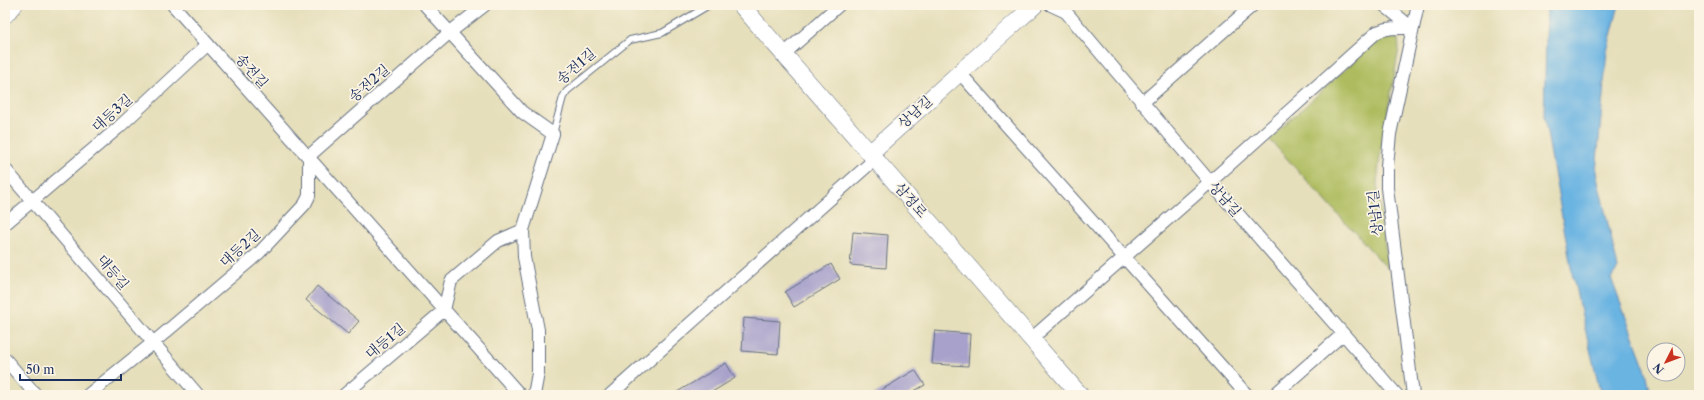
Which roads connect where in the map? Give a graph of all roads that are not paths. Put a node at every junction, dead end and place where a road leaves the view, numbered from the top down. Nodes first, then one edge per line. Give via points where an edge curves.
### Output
1 (14, 5) edge
2 (425, 5) edge
3 (485, 5) edge
4 (709, 5) edge
5 (741, 5) edge
6 (839, 5) edge
7 (1035, 5) edge
8 (1052, 5) edge
9 (1253, 5) edge
10 (1384, 5) edge
11 (1418, 5) edge
12 (180, 8) edge
13 (5, 15) edge
14 (1412, 28) junction
15 (449, 33) junction
16 (208, 44) junction
17 (784, 54) junction
18 (960, 72) junction
19 (1142, 103) junction
20 (553, 134) junction
21 (309, 156) junction
22 (873, 156) junction
23 (5, 169) edge
24 (1210, 182) junction
25 (32, 200) junction
26 (5, 224) edge
27 (523, 230) junction
28 (1124, 258) junction
29 (444, 310) junction
30 (1343, 334) junction
31 (1031, 339) junction
32 (154, 342) junction
33 (5, 359) edge
34 (36, 395) edge
35 (88, 395) edge
36 (198, 395) edge
37 (344, 395) edge
38 (520, 395) edge
39 (534, 395) edge
40 (610, 395) edge
41 (1080, 395) edge
42 (1247, 395) edge
43 (1274, 395) edge
44 (1397, 395) edge
45 (1413, 395) edge

1 - 13 street
2 - 15 street
3 - 15 street, 송전2길
4 - 20 lane, 송전1길 via 662,33 630,40 567,91
5 - 17 street, 삼정로
6 - 17 street
7 - 18 street, 상남길
8 - 19 street, 상남길 via 1066,12
9 - 19 street
10 - 14 street
11 - 14 street, 상남1길
12 - 16 street, 송전길
14 - 24 street via 1391,28 1377,32
14 - 45 street, 상남1길 via 1390,134 1386,188
15 - 20 street via 522,112
15 - 21 street, 송전2길
16 - 21 street, 송전길
16 - 25 street, 대등3길 via 118,128
17 - 22 street, 삼정로
18 - 22 street, 상남길
18 - 28 street
19 - 24 street, 상남길
20 - 27 street, 송전1길
21 - 29 street, 송전길
21 - 32 street, 대등2길 via 309,196 305,204 259,253
22 - 31 street, 삼정로
22 - 40 street
23 - 25 street, 대등길
24 - 28 street
24 - 30 street, 상남길
25 - 26 street, 대등3길
25 - 32 street, 대등길
27 - 29 street via 498,241 451,281
27 - 39 street, 송전1길 via 524,257 538,330 538,373
28 - 31 street
28 - 42 street
29 - 37 street, 대등1길
29 - 38 street, 송전길
30 - 43 street
30 - 44 street, 상남길
31 - 41 street, 삼정로
32 - 35 street, 대등2길
32 - 36 street, 대등길
33 - 34 street

